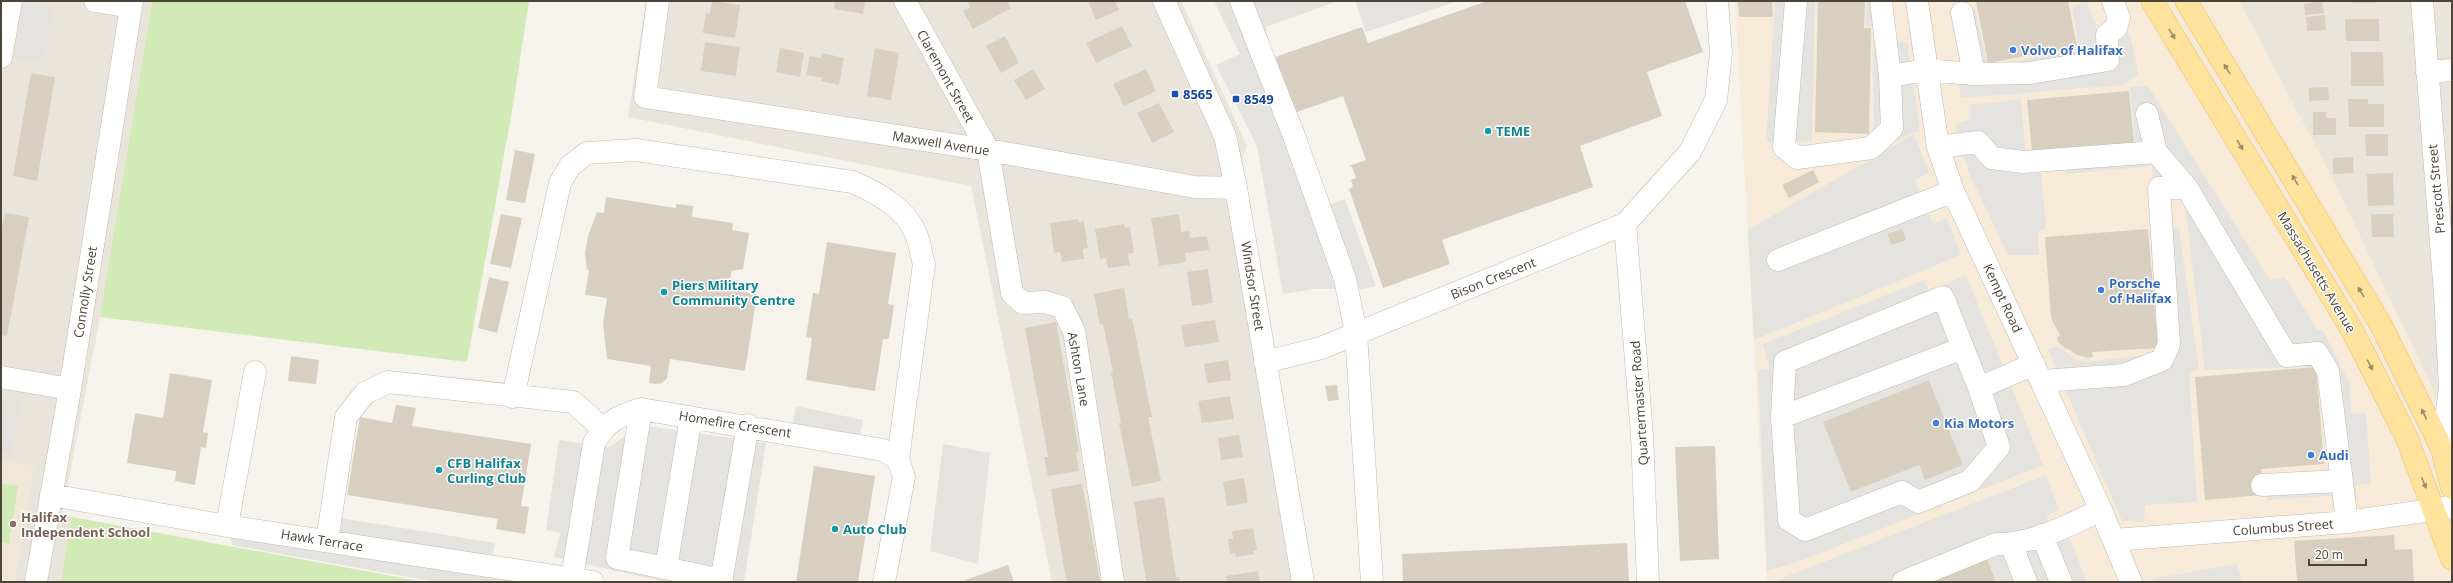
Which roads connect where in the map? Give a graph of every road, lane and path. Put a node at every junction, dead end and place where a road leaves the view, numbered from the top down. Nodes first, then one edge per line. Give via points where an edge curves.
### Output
1 (11, 1) edge
2 (95, 1) edge
3 (658, 1) edge
4 (905, 1) edge
5 (1240, 1) edge
6 (1717, 1) edge
7 (1796, 1) edge
8 (1881, 1) edge
9 (1917, 1) edge
10 (2113, 1) edge
11 (2152, 1) edge
12 (2186, 1) edge
13 (2422, 1) edge
14 (1169, 3) edge
15 (131, 4) edge
16 (1962, 13) dead end
17 (1, 58) edge
18 (1926, 70) junction
19 (2452, 70) edge
20 (2427, 72) junction
21 (1974, 74) junction
22 (1890, 76) junction
23 (2147, 114) dead end
24 (1938, 147) junction
25 (988, 150) junction
26 (2156, 152) junction
27 (1236, 188) junction
28 (2187, 188) junction
29 (1953, 191) junction
30 (1625, 224) junction
31 (1778, 260) dead end
32 (2448, 294) edge
33 (1356, 333) junction
34 (1963, 348) junction
35 (1266, 362) junction
36 (255, 372) dead end
37 (2038, 372) junction
38 (1, 377) edge
39 (1978, 388) junction
40 (70, 389) junction
41 (513, 397) junction
42 (641, 409) junction
43 (690, 417) junction
44 (1782, 417) junction
45 (748, 426) junction
46 (602, 428) junction
47 (2442, 449) junction
48 (898, 460) junction
49 (2340, 481) junction
50 (2262, 485) dead end
51 (2452, 488) edge
52 (51, 495) junction
53 (2443, 508) edge
54 (2101, 510) junction
55 (2347, 522) junction
56 (226, 526) junction
57 (2042, 535) junction
58 (2114, 540) junction
59 (327, 541) junction
60 (2011, 544) junction
61 (2452, 559) edge
62 (666, 568) junction
63 (583, 580) edge
64 (721, 581) edge
65 (36, 582) edge
66 (884, 582) edge
67 (1113, 582) edge
68 (1303, 582) edge
69 (1372, 582) edge
70 (1648, 582) edge
71 (1903, 582) edge
72 (2026, 582) edge
73 (2061, 582) edge
74 (2131, 582) edge

1 - 17 street
2 - 15 street
3 - 25 street, Maxwell Avenue via 645,97
4 - 25 street, Claremont Street
5 - 33 street via 1294,136 1345,279
6 - 30 street, Bison Crescent via 1722,53 1716,100 1690,152
7 - 22 street via 1784,146 1797,158 1871,148 1892,128
8 - 22 street
9 - 18 street, Kempt Road
10 - 21 street via 2119,18 2116,28 2107,35 2108,60 2030,73
11 -> 53 main road, Massachusetts Avenue via 2352,330
47 -> 12 main road via 2381,325
13 - 20 street, Prescott Street
14 - 27 street, Windsor Street via 1225,136
15 - 40 street, Connolly Street
16 - 21 street
18 - 21 street
18 - 22 street
18 - 24 street, Kempt Road
19 - 20 street
20 - 32 street, Prescott Street
23 - 26 street
24 - 26 street via 1978,142 1992,158 2024,162
24 - 29 street, Kempt Road
25 - 27 street, Maxwell Avenue via 1195,187
25 - 67 street, Ashton Lane via 1012,293 1023,303 1045,302 1062,307 1074,331
26 - 28 street
27 - 35 street, Windsor Street
28 - 37 street via 2159,188 2169,344 2162,360 2124,375
28 - 49 street via 2288,356 2317,353 2328,371
29 - 31 street
29 - 37 street, Kempt Road
30 - 33 street, Bison Crescent
30 - 70 street, Quartermaster Road via 1642,434
32 - 47 street, Prescott Street via 2450,388
33 - 35 street, Bison Crescent via 1321,348
33 - 69 street
34 - 39 street
34 - 44 street
34 - 44 street via 1943,297 1785,362
35 - 68 street, Windsor Street
36 - 56 street
37 - 39 street
37 - 54 street, Kempt Road
38 - 40 street
39 - 44 street via 1999,448 1970,481 1918,502 1902,492 1805,530 1789,520
40 - 52 street, Connolly Street
41 - 46 street via 573,402
41 - 48 street via 560,183 570,166 588,154 636,150 852,182 876,192 900,211 916,233 924,264
41 - 59 street via 388,382 365,393 346,417
42 - 43 street, Homefire Crescent
42 - 46 street, Homefire Crescent via 619,416
42 - 62 street via 617,558
43 - 45 street, Homefire Crescent
43 - 62 street
45 - 48 street, Homefire Crescent via 883,450
45 - 64 street
46 - 63 street, Homefire Crescent via 594,443
47 - 51 main road
48 - 66 street via 904,477
49 - 50 street
49 - 55 street
52 - 56 street, Hawk Terrace
52 - 65 street, Connolly Street
53 - 55 street, Columbus Street
53 - 61 main road, Massachusetts Avenue
54 - 57 street
54 - 58 street, Kempt Road
55 - 58 street, Columbus Street
56 - 59 street, Hawk Terrace
57 - 60 street
57 - 73 street
58 - 74 street, Kempt Road
59 - 63 street, Hawk Terrace
60 - 71 street via 1996,544
60 - 72 street
62 - 64 street

